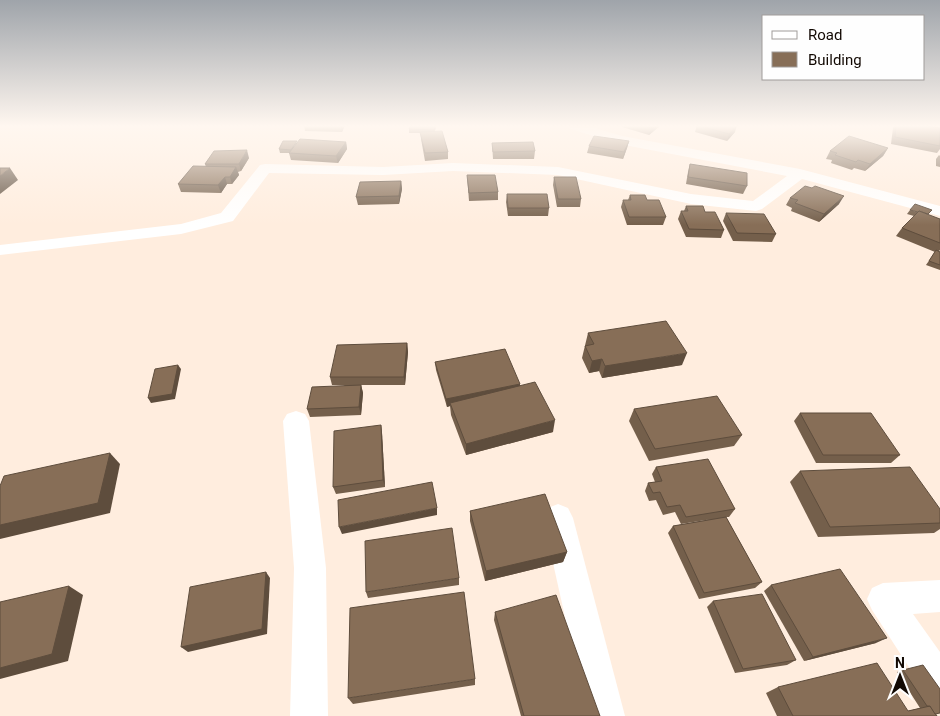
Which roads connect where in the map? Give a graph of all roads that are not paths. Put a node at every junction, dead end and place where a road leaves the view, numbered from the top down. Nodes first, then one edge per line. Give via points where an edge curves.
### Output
1 (717, 158) edge
2 (800, 174) junction
3 (940, 211) edge
4 (0, 250) edge
5 (296, 421) dead end
6 (558, 518) dead end
7 (940, 596) edge
8 (940, 682) edge
9 (309, 716) edge
10 (606, 716) edge

1 - 2 street
2 - 3 street
2 - 4 street via 756,206 690,199 558,171 453,167 383,171 265,168 227,217 180,229
5 - 9 street via 310,568
6 - 10 street
7 - 8 street via 883,599

